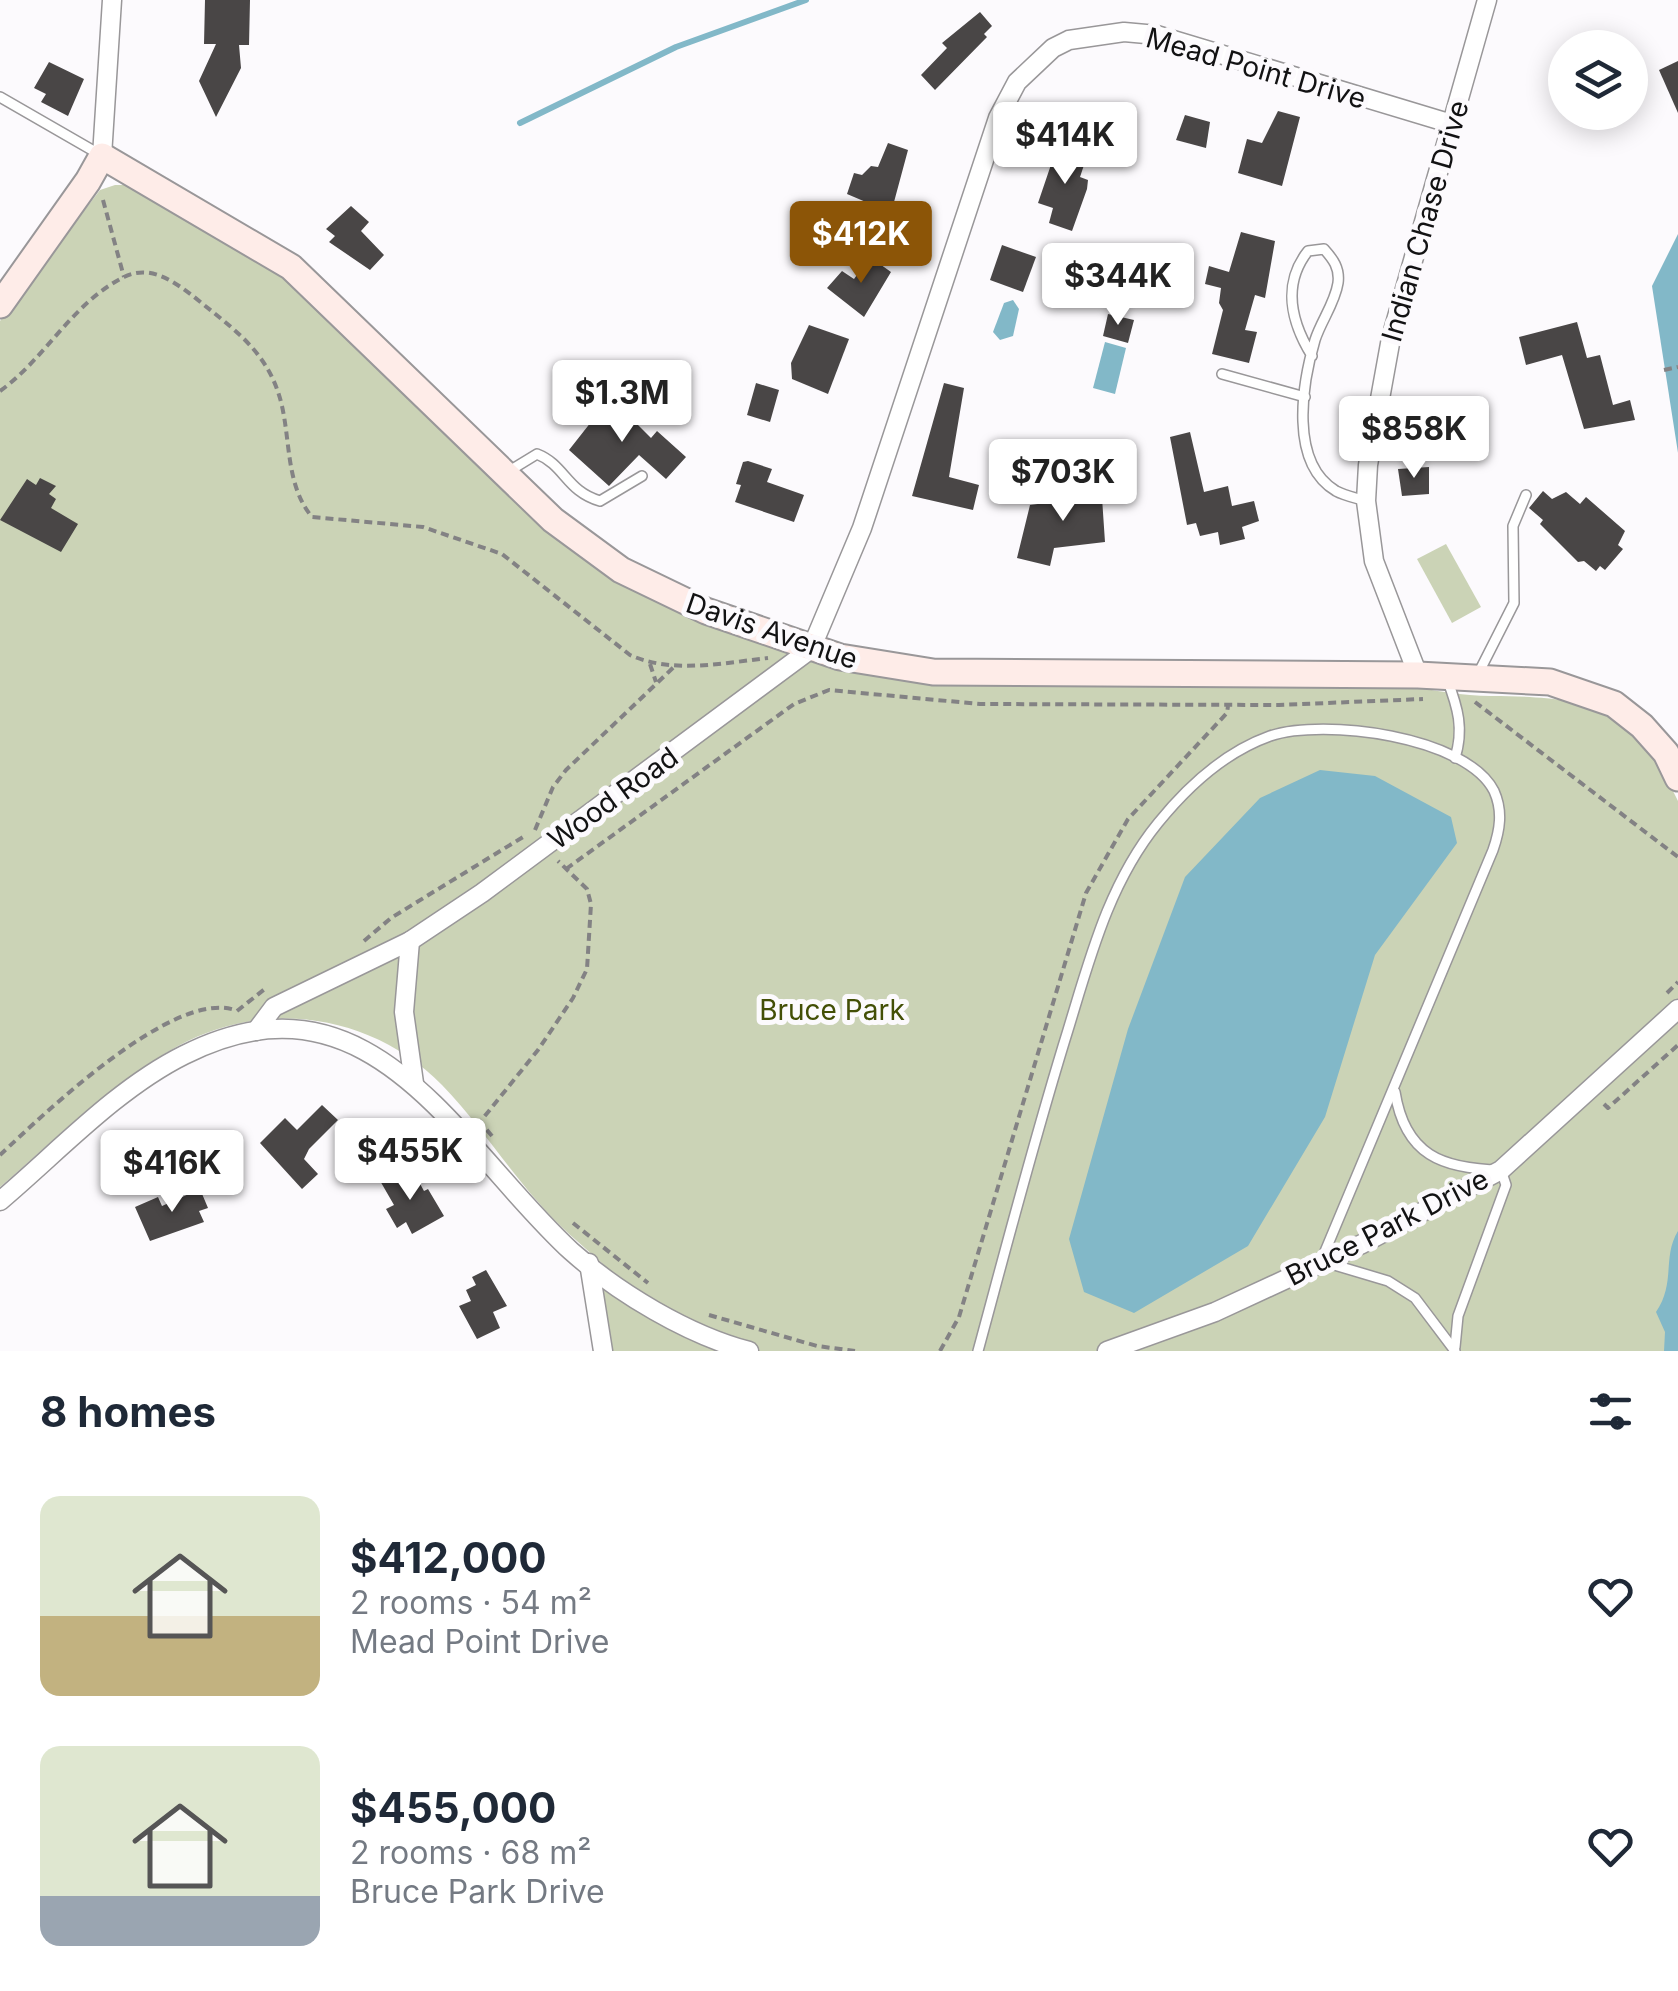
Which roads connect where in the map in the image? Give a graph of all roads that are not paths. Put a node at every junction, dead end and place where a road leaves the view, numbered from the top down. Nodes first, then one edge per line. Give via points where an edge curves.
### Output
1 (112, 0) edge
2 (1487, 0) edge
3 (0, 97) edge
4 (1452, 124) junction
5 (102, 156) junction
6 (0, 305) edge
7 (1312, 356) junction
8 (1222, 374) dead end
9 (1305, 397) junction
10 (504, 475) junction
11 (642, 476) dead end
12 (1526, 496) dead end
13 (1366, 501) junction
14 (811, 648) junction
15 (1418, 674) junction
16 (1475, 679) junction
17 (1450, 686) junction
18 (1455, 758) junction
19 (1678, 778) edge
20 (410, 941) junction
21 (1678, 1009) edge
22 (256, 1031) junction
23 (414, 1082) junction
24 (1394, 1091) junction
25 (1501, 1170) junction
26 (0, 1202) edge
27 (1321, 1261) junction
28 (589, 1263) junction
29 (1455, 1349) edge
30 (603, 1351) edge
31 (749, 1351) edge
32 (978, 1351) edge
33 (1107, 1351) edge

1 - 5 street
2 - 4 street, Indian Chase Drive
3 - 5 lane
4 - 13 street, Indian Chase Drive via 1379,388
4 - 14 street, Mead Point Drive via 1157,36 1093,35 1053,48 1017,82 998,118 862,528
5 - 6 main road
5 - 10 main road, Davis Avenue via 291,267
7 - 7 lane via 1339,281 1336,262 1324,249 1308,251 1299,263 1292,294 1292,320
7 - 9 lane
8 - 9 lane
9 - 13 lane via 1306,446 1314,470 1336,491
10 - 11 lane via 537,454 571,488 600,502
10 - 14 main road, Davis Avenue via 621,570 671,596
12 - 16 lane via 1513,526 1514,604
13 - 15 street, Indian Chase Drive via 1374,560
14 - 15 main road, Davis Avenue via 874,666 934,672
14 - 20 street, Wood Road via 663,763
15 - 17 main road, Davis Avenue
16 - 17 main road, Davis Avenue
16 - 19 main road, Davis Avenue via 1550,682 1614,704 1666,753
17 - 18 lane via 1462,736
18 - 24 lane via 1477,769 1493,790 1499,832
18 - 32 lane via 1409,740 1330,726 1300,729 1242,748 1157,824 1120,883 1097,937
20 - 22 street, Wood Road via 274,1007
20 - 23 street via 404,1012
21 - 25 street, Bruce Park Drive
22 - 23 street via 335,1037 382,1058
22 - 26 street via 216,1041 168,1065
23 - 28 street via 549,1229
24 - 25 lane via 1405,1134 1440,1162
24 - 27 lane
25 - 27 street, Bruce Park Drive
25 - 29 lane via 1506,1185 1458,1316
27 - 29 lane via 1388,1281 1414,1298
27 - 33 street, Bruce Park Drive via 1215,1312
28 - 30 street
28 - 31 street via 665,1313

